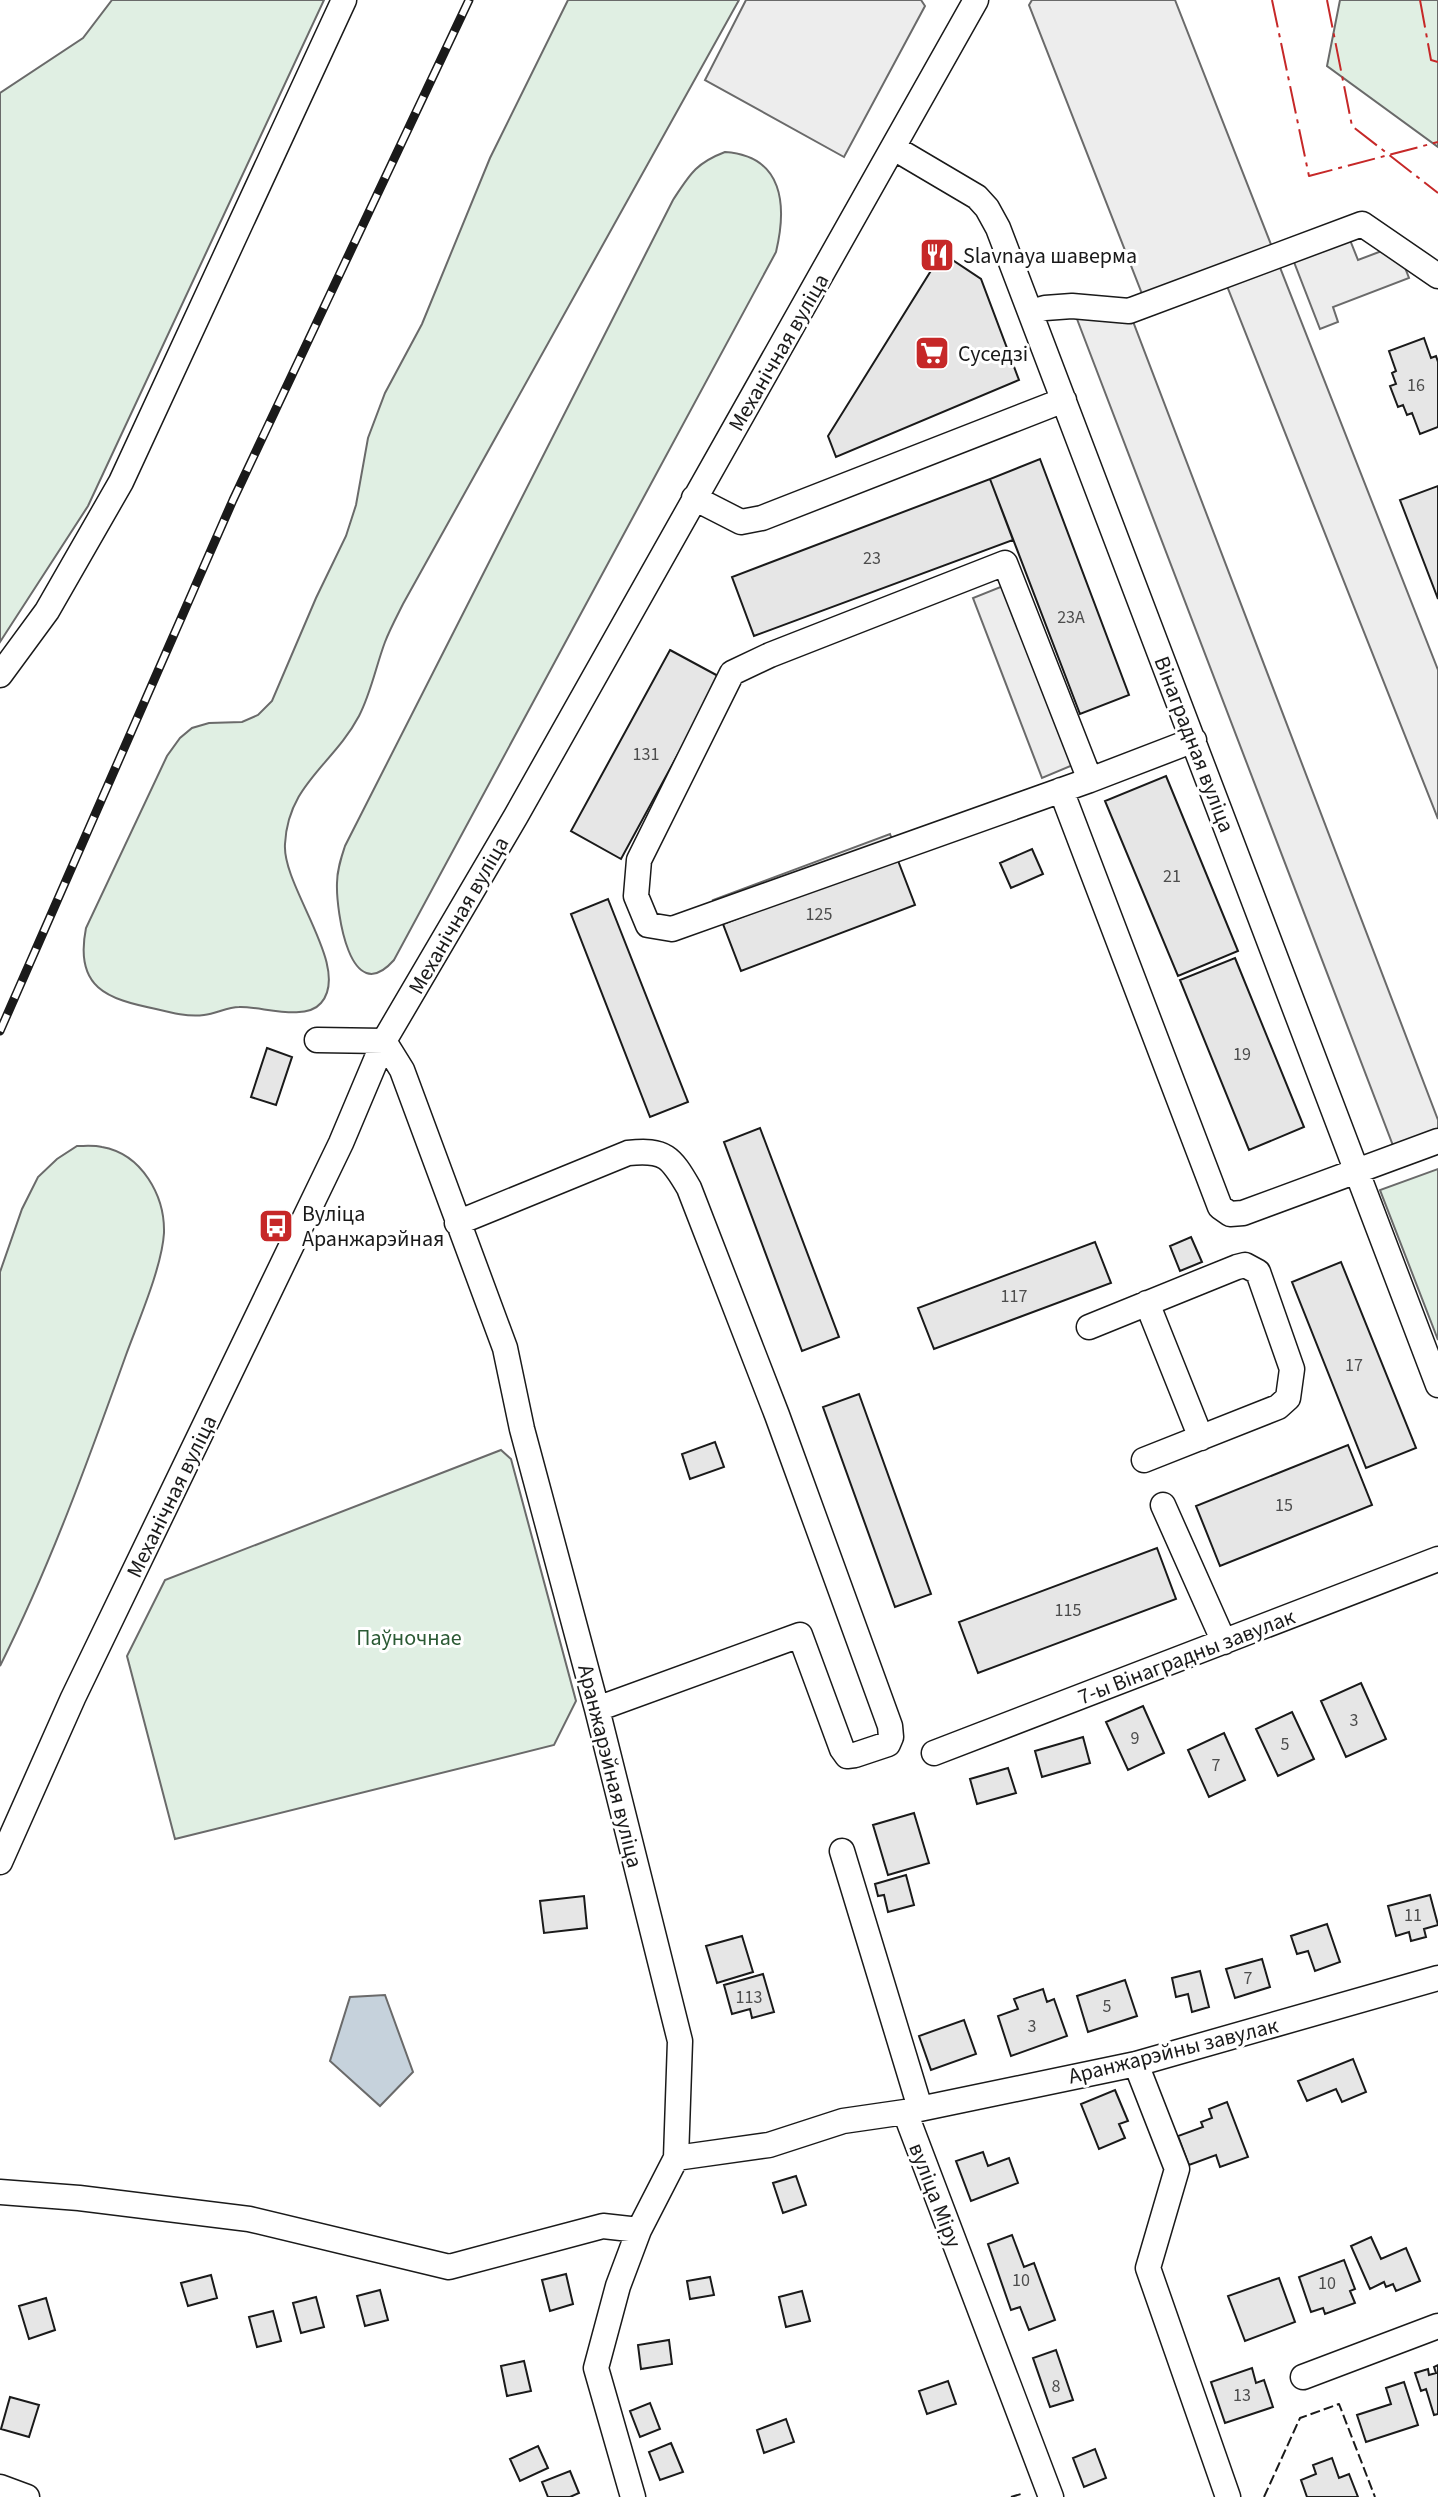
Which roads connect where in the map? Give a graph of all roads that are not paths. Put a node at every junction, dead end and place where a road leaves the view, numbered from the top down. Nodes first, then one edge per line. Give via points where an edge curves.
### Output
1 (344, 0) edge
2 (976, 0) edge
3 (894, 148) junction
4 (1438, 276) edge
5 (1031, 312) junction
6 (1064, 400) junction
7 (694, 498) junction
8 (0, 675) edge
9 (1194, 740) junction
10 (1090, 780) junction
11 (1061, 790) junction
12 (317, 1040) dead end
13 (384, 1041) junction
14 (1438, 1141) edge
15 (1358, 1171) junction
16 (457, 1223) junction
17 (1147, 1303) junction
18 (1089, 1327) dead end
19 (1438, 1385) edge
20 (1201, 1438) junction
21 (1144, 1460) dead end
22 (1163, 1505) dead end
23 (1438, 1559) edge
24 (1224, 1642) junction
25 (597, 1709) junction
26 (934, 1753) dead end
27 (842, 1851) dead end
28 (0, 1862) edge
29 (1438, 1978) edge
30 (1136, 2064) junction
31 (912, 2110) junction
32 (676, 2158) junction
33 (0, 2192) edge
34 (639, 2230) junction
35 (1438, 2326) edge
36 (1303, 2377) dead end
37 (0, 2487) edge
38 (27, 2497) edge
39 (633, 2497) edge
40 (1051, 2497) edge
41 (1228, 2497) edge

1 - 8 street via 121,482 47,611
2 - 3 street, Механічная вуліца
3 - 5 street, Вінаградная вуліца via 987,208
3 - 7 street, Механічная вуліца
4 - 5 street via 1362,224 1129,311 1072,306
5 - 6 street, Вінаградная вуліца
6 - 7 street via 762,518 741,522
6 - 9 street, Вінаградная вуліца
7 - 13 street, Механічная вуліца
9 - 10 street
9 - 15 street, Вінаградная вуліца
10 - 11 street
10 - 11 street via 1005,563 732,673 639,860 636,896 648,925 672,929
11 - 15 street via 1220,1207 1230,1214 1243,1213
12 - 13 street
13 - 16 street, Аранжарэйная вуліца via 402,1070
13 - 28 street, Механічная вуліца via 341,1143 73,1698
14 - 15 street
15 - 19 street, Вінаградная вуліца
16 - 25 street, Аранжарэйная вуліца via 505,1348
16 - 25 street via 628,1153 651,1150 674,1161 777,1415 891,1737 888,1744 847,1756 800,1635
17 - 18 street
17 - 20 street
17 - 20 street via 1237,1267 1258,1272 1292,1369 1288,1398
20 - 21 street
22 - 24 street
23 - 24 street, 7-ы Вінаградны завулак
24 - 26 street, 7-ы Вінаградны завулак
25 - 32 street, Аранжарэйная вуліца via 680,2041
27 - 31 street, вуліца Міру
29 - 30 street, Аранжарэйны завулак
30 - 31 street, Аранжарэйны завулак
30 - 41 street via 1177,2169 1148,2268
31 - 32 street via 843,2121 769,2145
31 - 40 street, вуліца Міру
32 - 34 street, Аранжарэйная вуліца
33 - 34 street via 249,2219 449,2267 603,2226
34 - 39 street, Аранжарэйная вуліца via 596,2368
35 - 36 street
37 - 38 street

